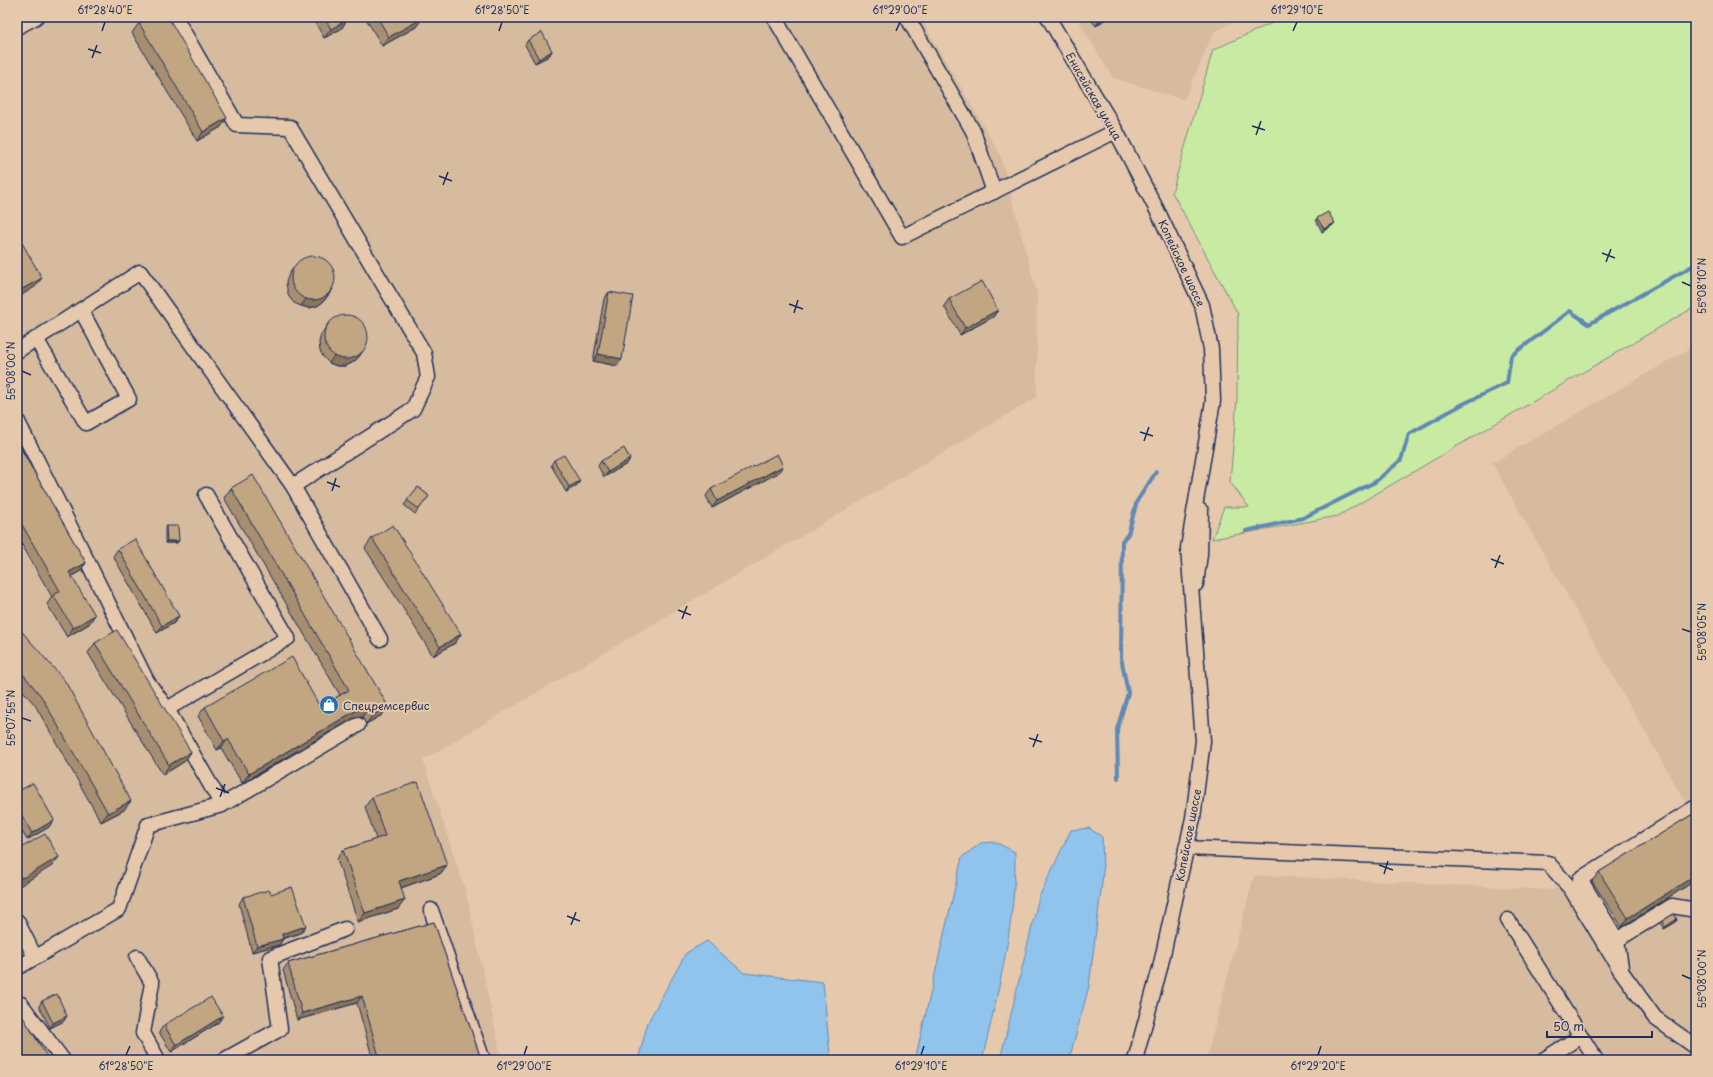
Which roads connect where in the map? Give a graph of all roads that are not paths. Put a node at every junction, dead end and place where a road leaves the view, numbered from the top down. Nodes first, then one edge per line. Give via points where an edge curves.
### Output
1 (36, 17) edge
2 (175, 17) edge
3 (774, 17) edge
4 (907, 17) edge
5 (1052, 19) edge
6 (17, 27) edge
7 (1116, 131) junction
8 (1139, 175) joint
9 (994, 192) junction
10 (81, 310) junction
11 (36, 339) junction
12 (17, 351) edge
13 (17, 420) edge
14 (293, 486) junction
15 (206, 495) dead end
16 (380, 639) dead end
17 (167, 710) junction
18 (358, 725) dead end
19 (222, 805) junction
20 (1696, 807) edge
21 (1186, 848) junction
22 (430, 910) dead end
23 (1696, 910) edge
24 (1508, 920) dead end
25 (17, 921) edge
26 (346, 929) dead end
27 (1617, 940) junction
28 (35, 957) junction
29 (138, 957) dead end
30 (17, 968) edge
31 (1621, 971) junction
32 (21, 1004) dead end
33 (1582, 1036) junction
34 (1696, 1043) edge
35 (63, 1060) edge
36 (158, 1060) edge
37 (224, 1060) edge
38 (483, 1060) edge
39 (1135, 1060) edge
40 (1543, 1060) edge
41 (1596, 1060) edge

1 - 6 street
2 - 14 street via 237,125 290,127 424,353 428,378 413,409
3 - 9 street via 902,237
4 - 9 street via 973,131
5 - 7 street, Енисейская улица
7 - 8 street, Енисейская улица
7 - 9 street
8 - 21 street, Копейское шоссе via 1202,305 1211,349 1213,401 1188,548 1203,741 1193,818
10 - 11 street
10 - 11 street via 129,399 86,423
10 - 14 street via 140,272
11 - 12 street
13 - 17 street via 147,681
14 - 16 street
15 - 17 street via 288,638
17 - 19 street
18 - 19 street
19 - 28 street via 148,825 118,909
20 - 27 street via 1580,879
21 - 31 street via 1548,863 1571,889
21 - 39 street, Копейское шоссе via 1160,968
22 - 38 street
23 - 27 street via 1672,906
24 - 33 street
25 - 28 street
26 - 37 street via 270,958 280,1029
27 - 31 street
28 - 30 street
29 - 36 street via 152,983 143,1033
31 - 34 street via 1655,1018 1693,1045
32 - 35 street
33 - 40 street
33 - 41 street

